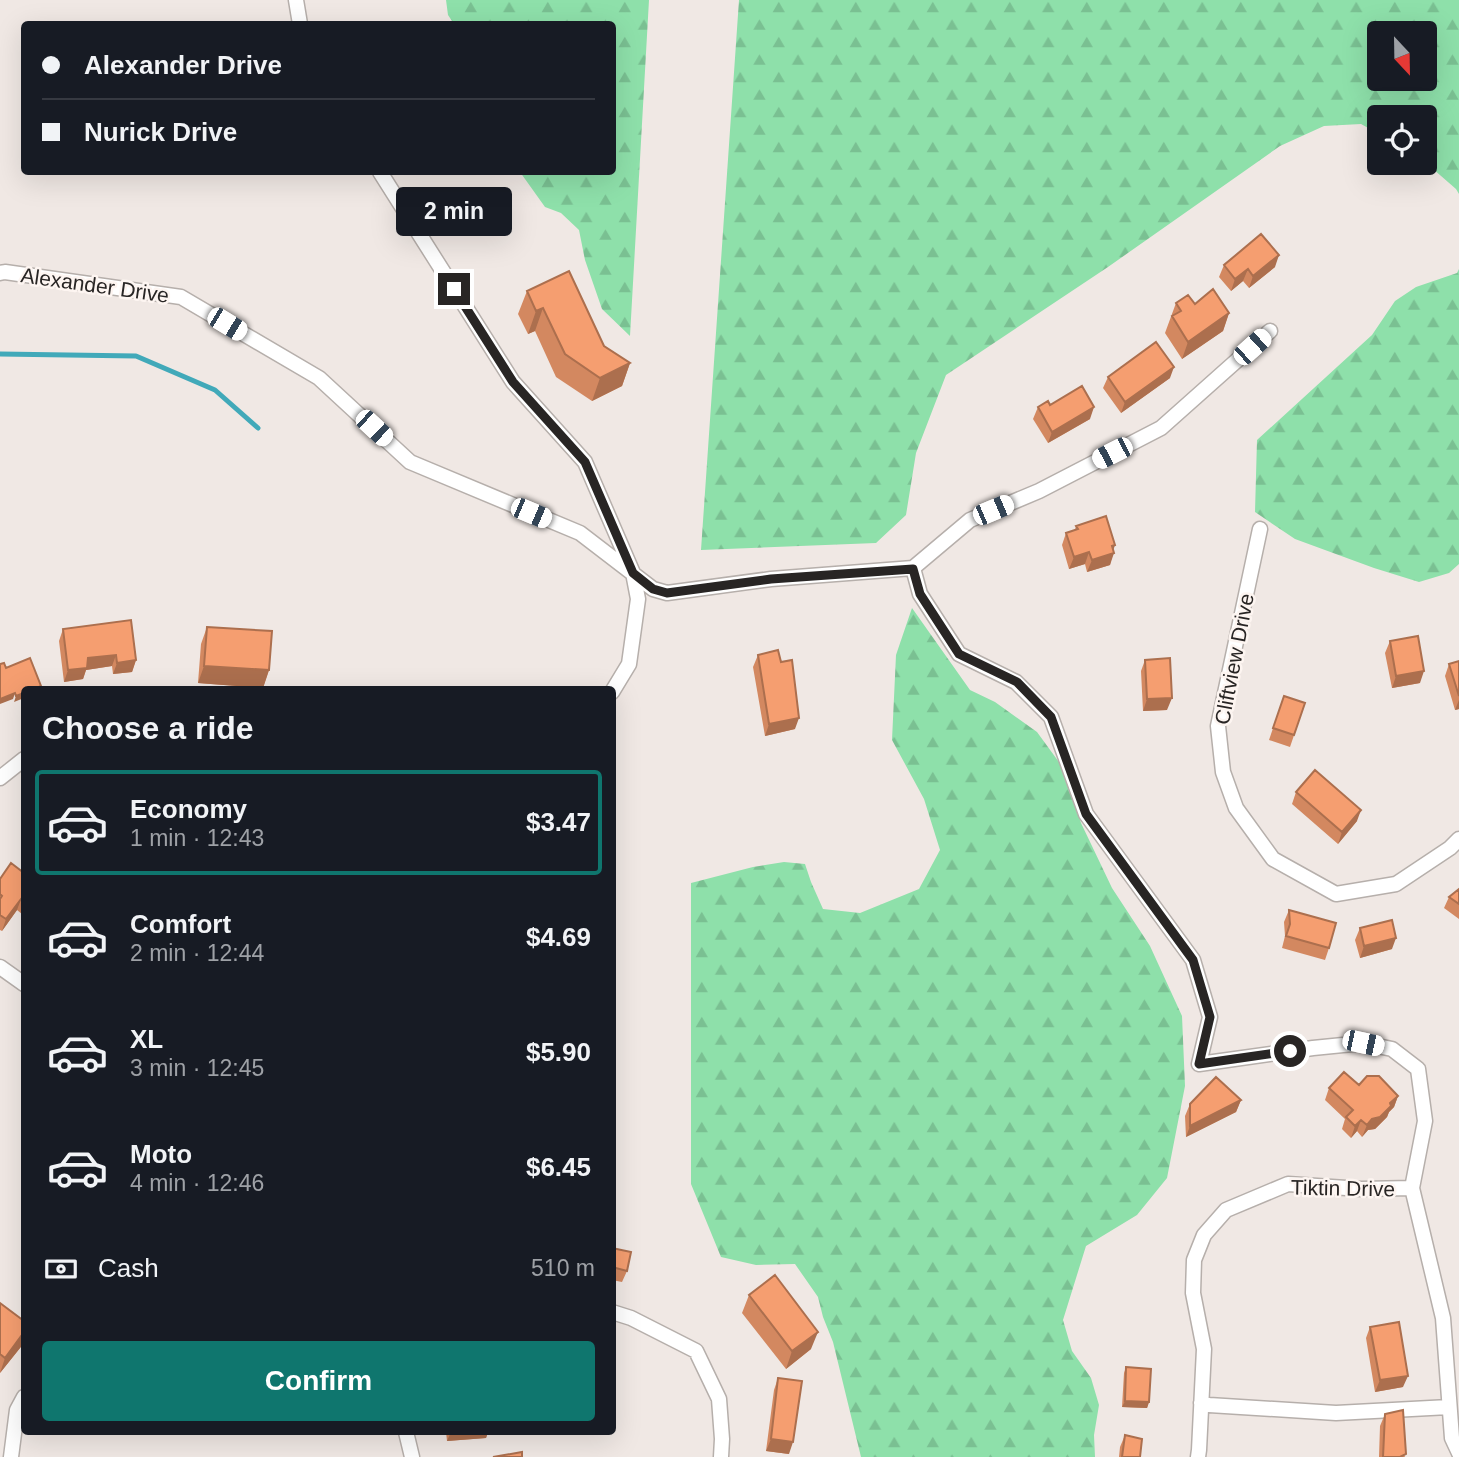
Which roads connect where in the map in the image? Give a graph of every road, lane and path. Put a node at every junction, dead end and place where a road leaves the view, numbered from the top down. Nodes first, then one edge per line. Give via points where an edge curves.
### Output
1 (296, 0) edge
2 (300, 21) edge
3 (382, 175) edge
4 (0, 273) edge
5 (1270, 331) dead end
6 (1260, 529) dead end
7 (913, 569) junction
8 (633, 573) junction
9 (616, 686) edge
10 (21, 761) edge
11 (0, 778) edge
12 (1459, 839) edge
13 (0, 967) edge
14 (21, 982) edge
15 (1412, 1188) junction
16 (616, 1313) edge
17 (21, 1402) edge
18 (1202, 1403) junction
19 (1449, 1407) junction
20 (406, 1435) edge
21 (1459, 1453) edge
22 (11, 1457) edge
23 (412, 1457) edge
24 (721, 1457) edge
25 (1198, 1457) edge

1 - 2 street
3 - 8 street via 513,382 585,462
4 - 8 street, Alexander Drive via 181,297 319,378 410,462 580,533
5 - 7 street via 1161,428 970,520
6 - 12 street, Cliftview Drive via 1218,726 1223,772 1236,808 1273,859 1336,894 1396,884
7 - 8 street, Alexander Drive via 771,579 667,593 653,589
7 - 15 street via 920,594 959,654 1017,682 1051,717 1086,814 1193,960 1210,1017 1199,1064 1363,1043 1392,1049 1418,1069 1422,1095 1425,1121
8 - 9 street via 638,598 629,664
10 - 11 street
13 - 14 street
15 - 18 street, Tiktin Drive via 1288,1184 1227,1210 1205,1236 1194,1260 1193,1293 1204,1349
15 - 19 street, Tiktin Drive via 1443,1318
16 - 24 street via 696,1351 719,1399
17 - 22 street
18 - 19 street via 1336,1413
18 - 25 street, Tiktin Drive
19 - 21 street, Tiktin Drive via 1452,1438
20 - 23 street

